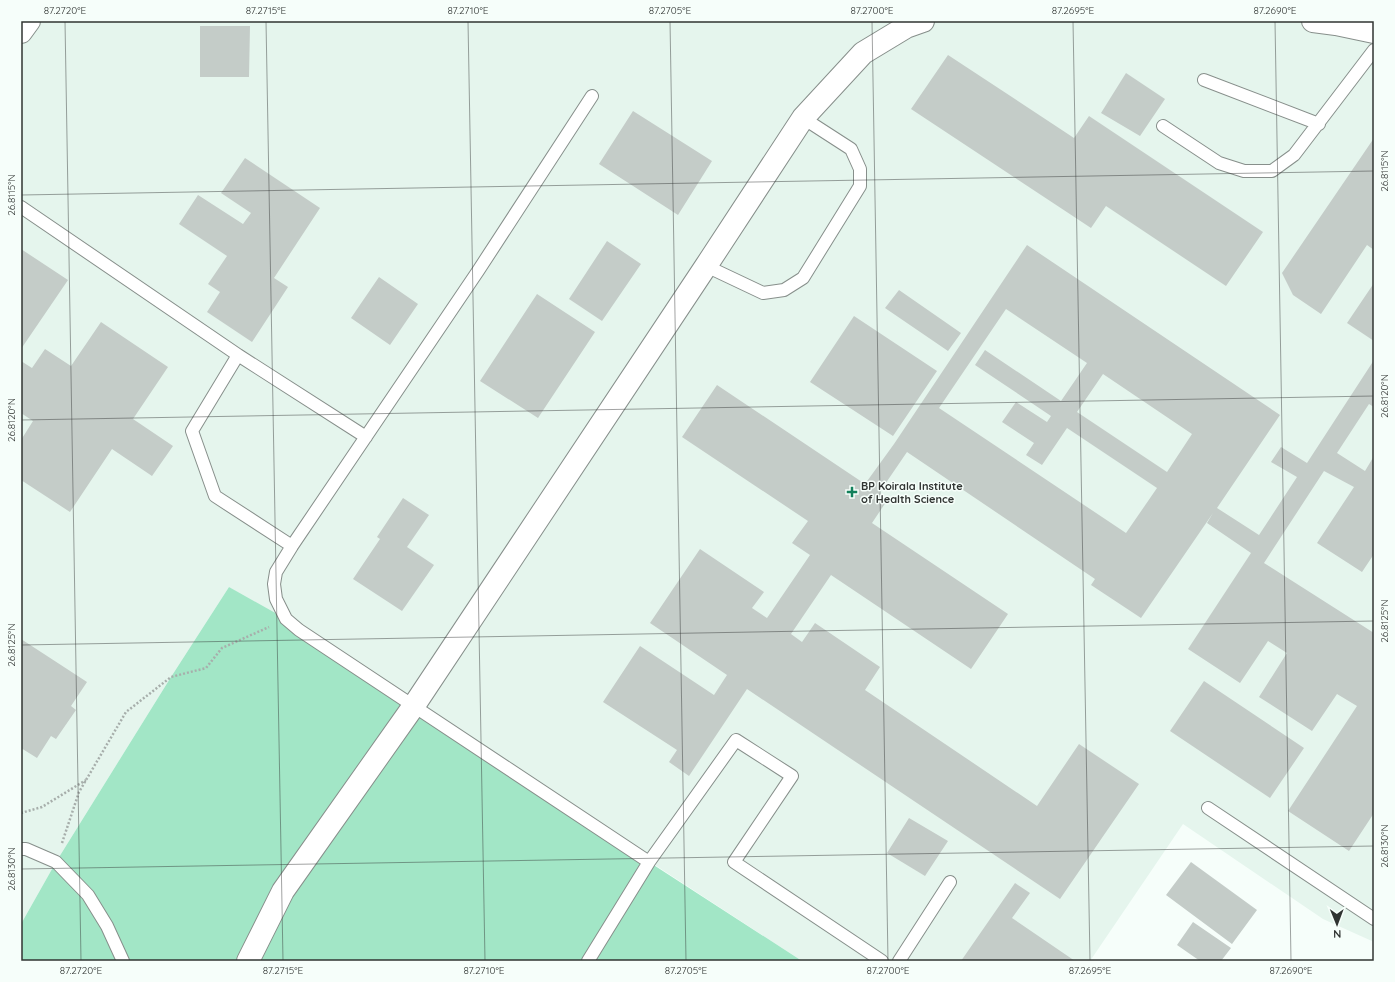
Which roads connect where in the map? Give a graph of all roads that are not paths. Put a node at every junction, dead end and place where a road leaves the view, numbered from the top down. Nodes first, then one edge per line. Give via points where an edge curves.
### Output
1 (30, 21) edge
2 (923, 21) edge
3 (1313, 21) edge
4 (21, 32) edge
5 (1374, 32) edge
6 (1374, 50) edge
7 (1204, 80) dead end
8 (592, 96) dead end
9 (803, 118) junction
10 (1319, 124) junction
11 (1164, 126) dead end
12 (21, 207) edge
13 (706, 266) junction
14 (238, 355) junction
15 (366, 437) junction
16 (292, 546) junction
17 (413, 707) junction
18 (1208, 808) dead end
19 (21, 849) edge
20 (649, 862) junction
21 (950, 882) dead end
22 (1374, 919) edge
23 (122, 961) edge
24 (248, 961) edge
25 (588, 961) edge
26 (882, 961) edge
27 (899, 961) edge

1 - 4 street
2 - 9 street via 906,27 863,54
3 - 5 street
6 - 10 lane
7 - 10 lane
8 - 15 lane
9 - 13 street
9 - 13 lane via 851,149 860,169 860,186 803,278 784,290 763,293
10 - 11 lane via 1294,155 1272,171 1244,171 1219,163
12 - 14 lane
13 - 17 street
14 - 15 lane
14 - 16 lane via 192,431 215,496
15 - 16 lane
16 - 17 lane via 276,572 274,584 276,599 286,619
17 - 20 lane
17 - 24 street via 283,891
18 - 22 lane
19 - 23 lane via 56,862 88,895 107,926
20 - 25 lane
20 - 26 lane via 736,740 792,776 734,862
21 - 27 lane

